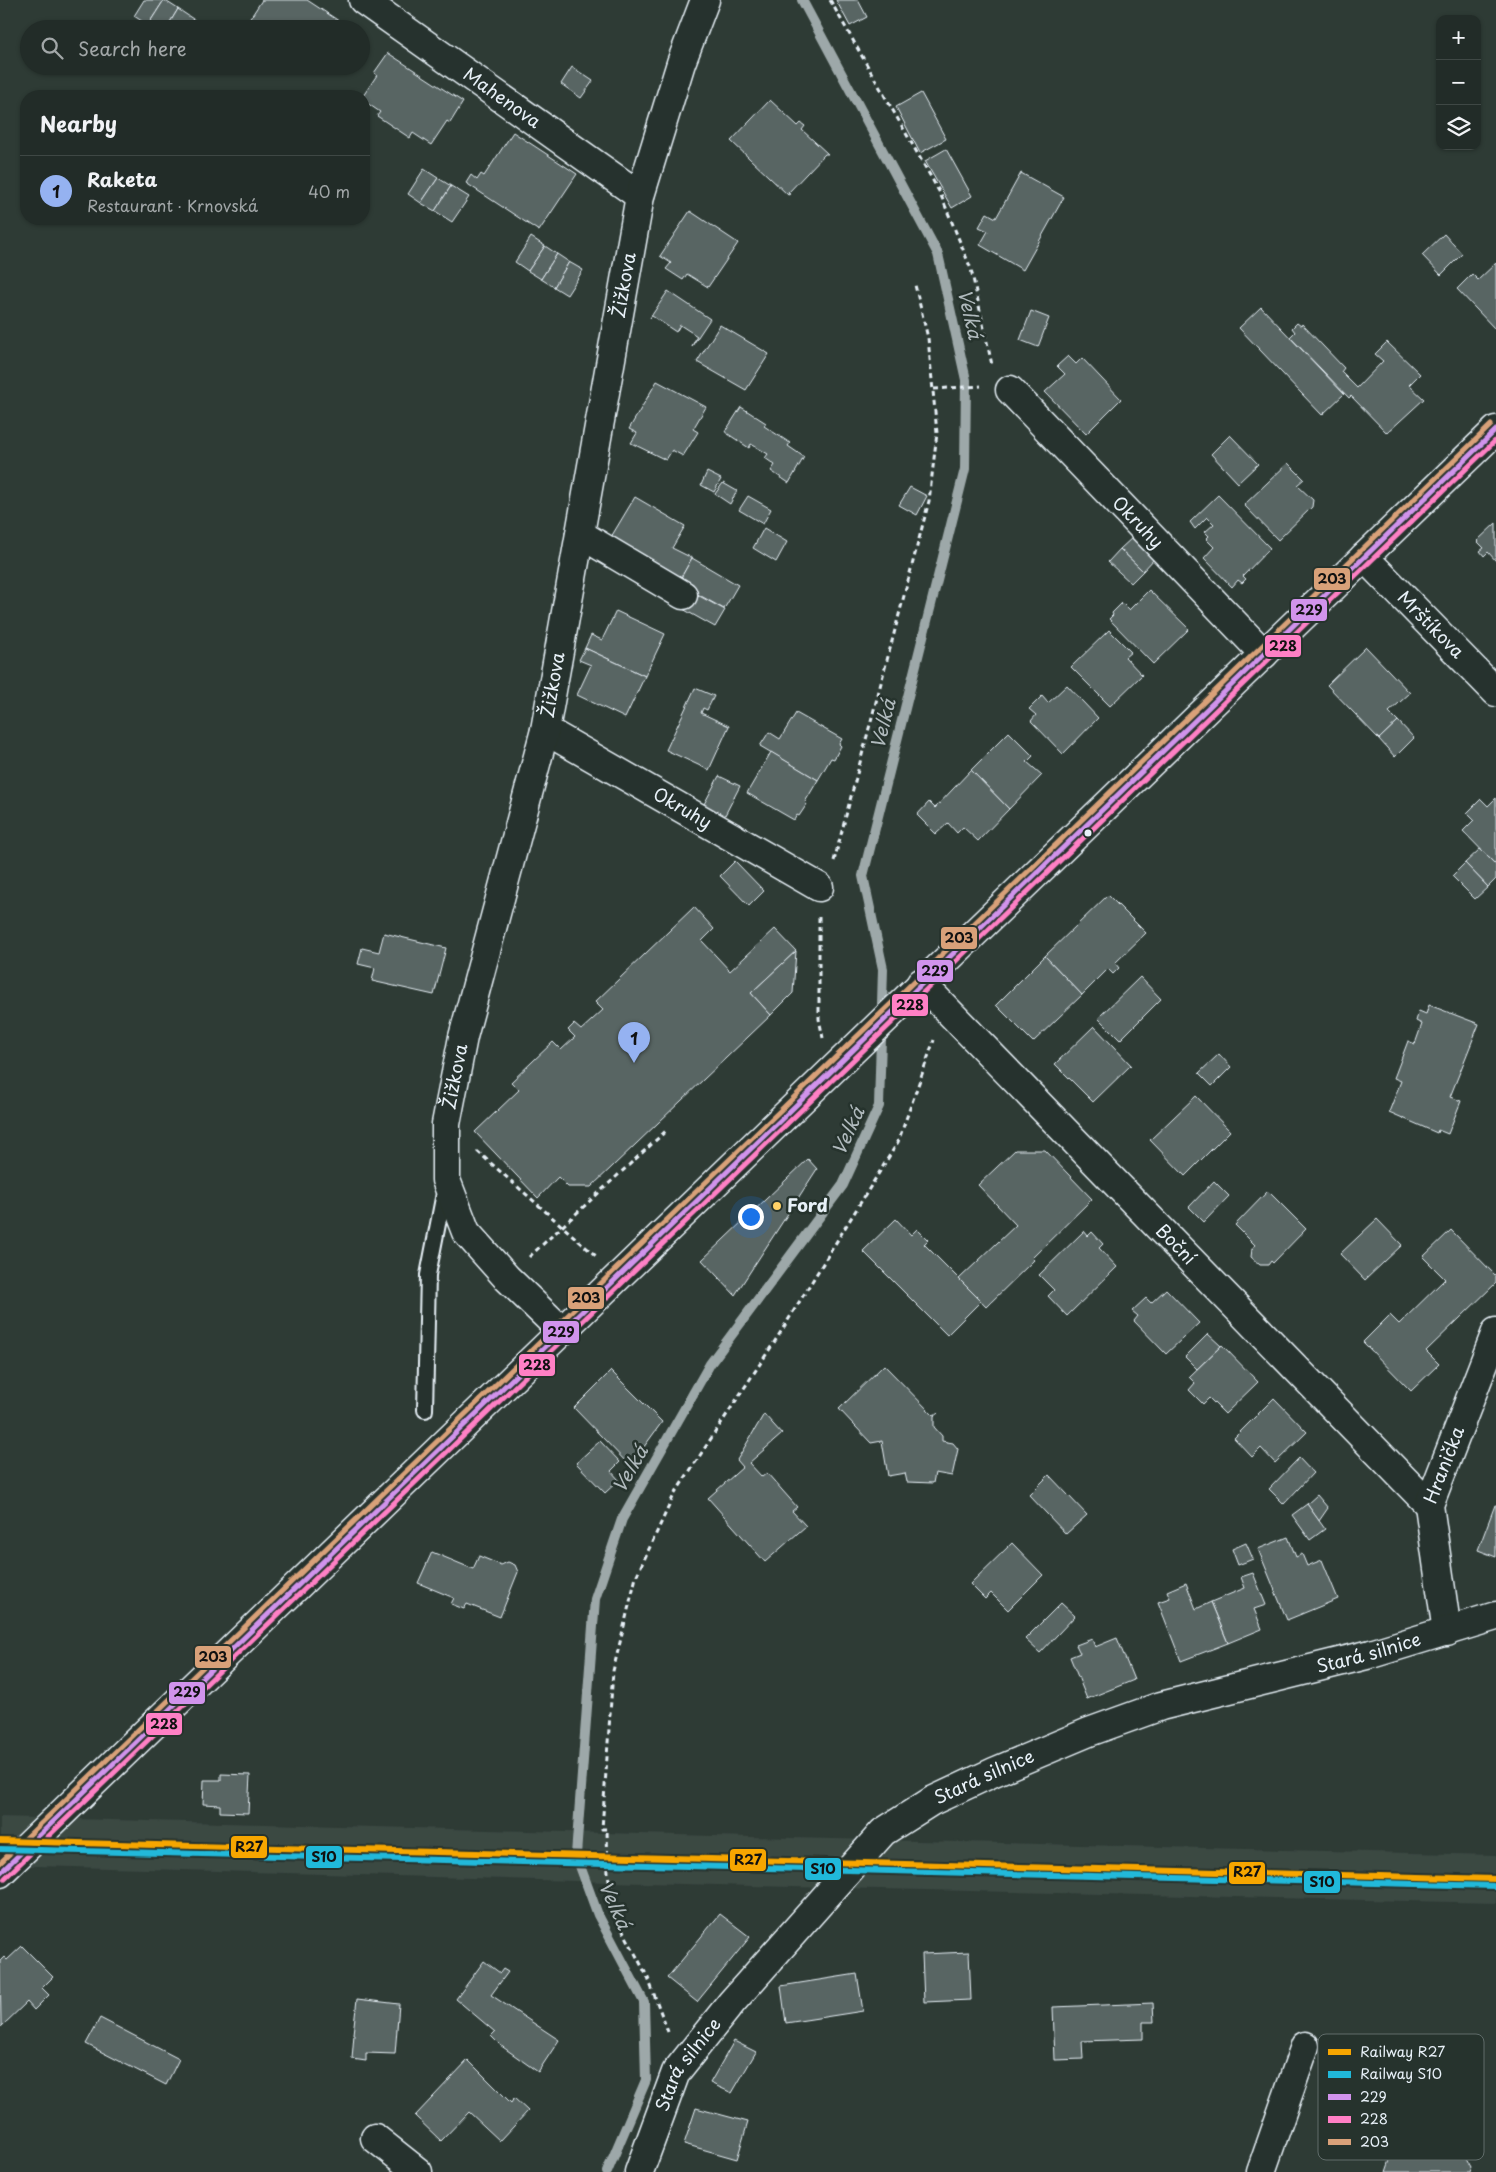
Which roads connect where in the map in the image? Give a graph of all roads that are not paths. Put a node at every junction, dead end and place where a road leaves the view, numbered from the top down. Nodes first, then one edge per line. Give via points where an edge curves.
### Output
1 (363, 0) edge
2 (705, 0) edge
3 (640, 196) junction
4 (999, 388) road end
5 (1496, 430) edge
6 (580, 534) junction
7 (1364, 557) junction
8 (683, 596) dead end
9 (1264, 654) junction
10 (1496, 692) edge
11 (545, 730) junction
12 (819, 887) road end
13 (921, 984) junction
14 (446, 1180) junction
15 (562, 1332) junction
16 (1496, 1332) edge
17 (425, 1410) dead end
18 (1429, 1505) junction
19 (1496, 1616) edge
20 (1447, 1632) junction
21 (0, 1872) edge
22 (1305, 2046) dead end
23 (375, 2138) dead end
24 (418, 2172) edge
25 (639, 2172) edge
26 (1261, 2172) edge

1 - 3 street, Mahenova
2 - 3 street, Žižkova via 681,63
3 - 6 street, Žižkova
4 - 9 street, Okruhy
5 - 7 street
6 - 8 street
6 - 11 street, Žižkova
7 - 9 street
7 - 10 street, Mrštíkova
9 - 13 street
11 - 12 street, Okruhy
11 - 14 street, Žižkova via 463,1037 446,1124
13 - 15 street
13 - 18 street, Boční
14 - 15 street, Žižkova via 466,1232
14 - 17 lane via 428,1275
15 - 21 street
16 - 18 street, Hranička
18 - 20 street, Hranička
19 - 20 street, Stará silnice
20 - 25 street, Stará silnice via 1161,1706 994,1772 932,1801 883,1832 732,2002 676,2072
22 - 26 street
23 - 24 street

